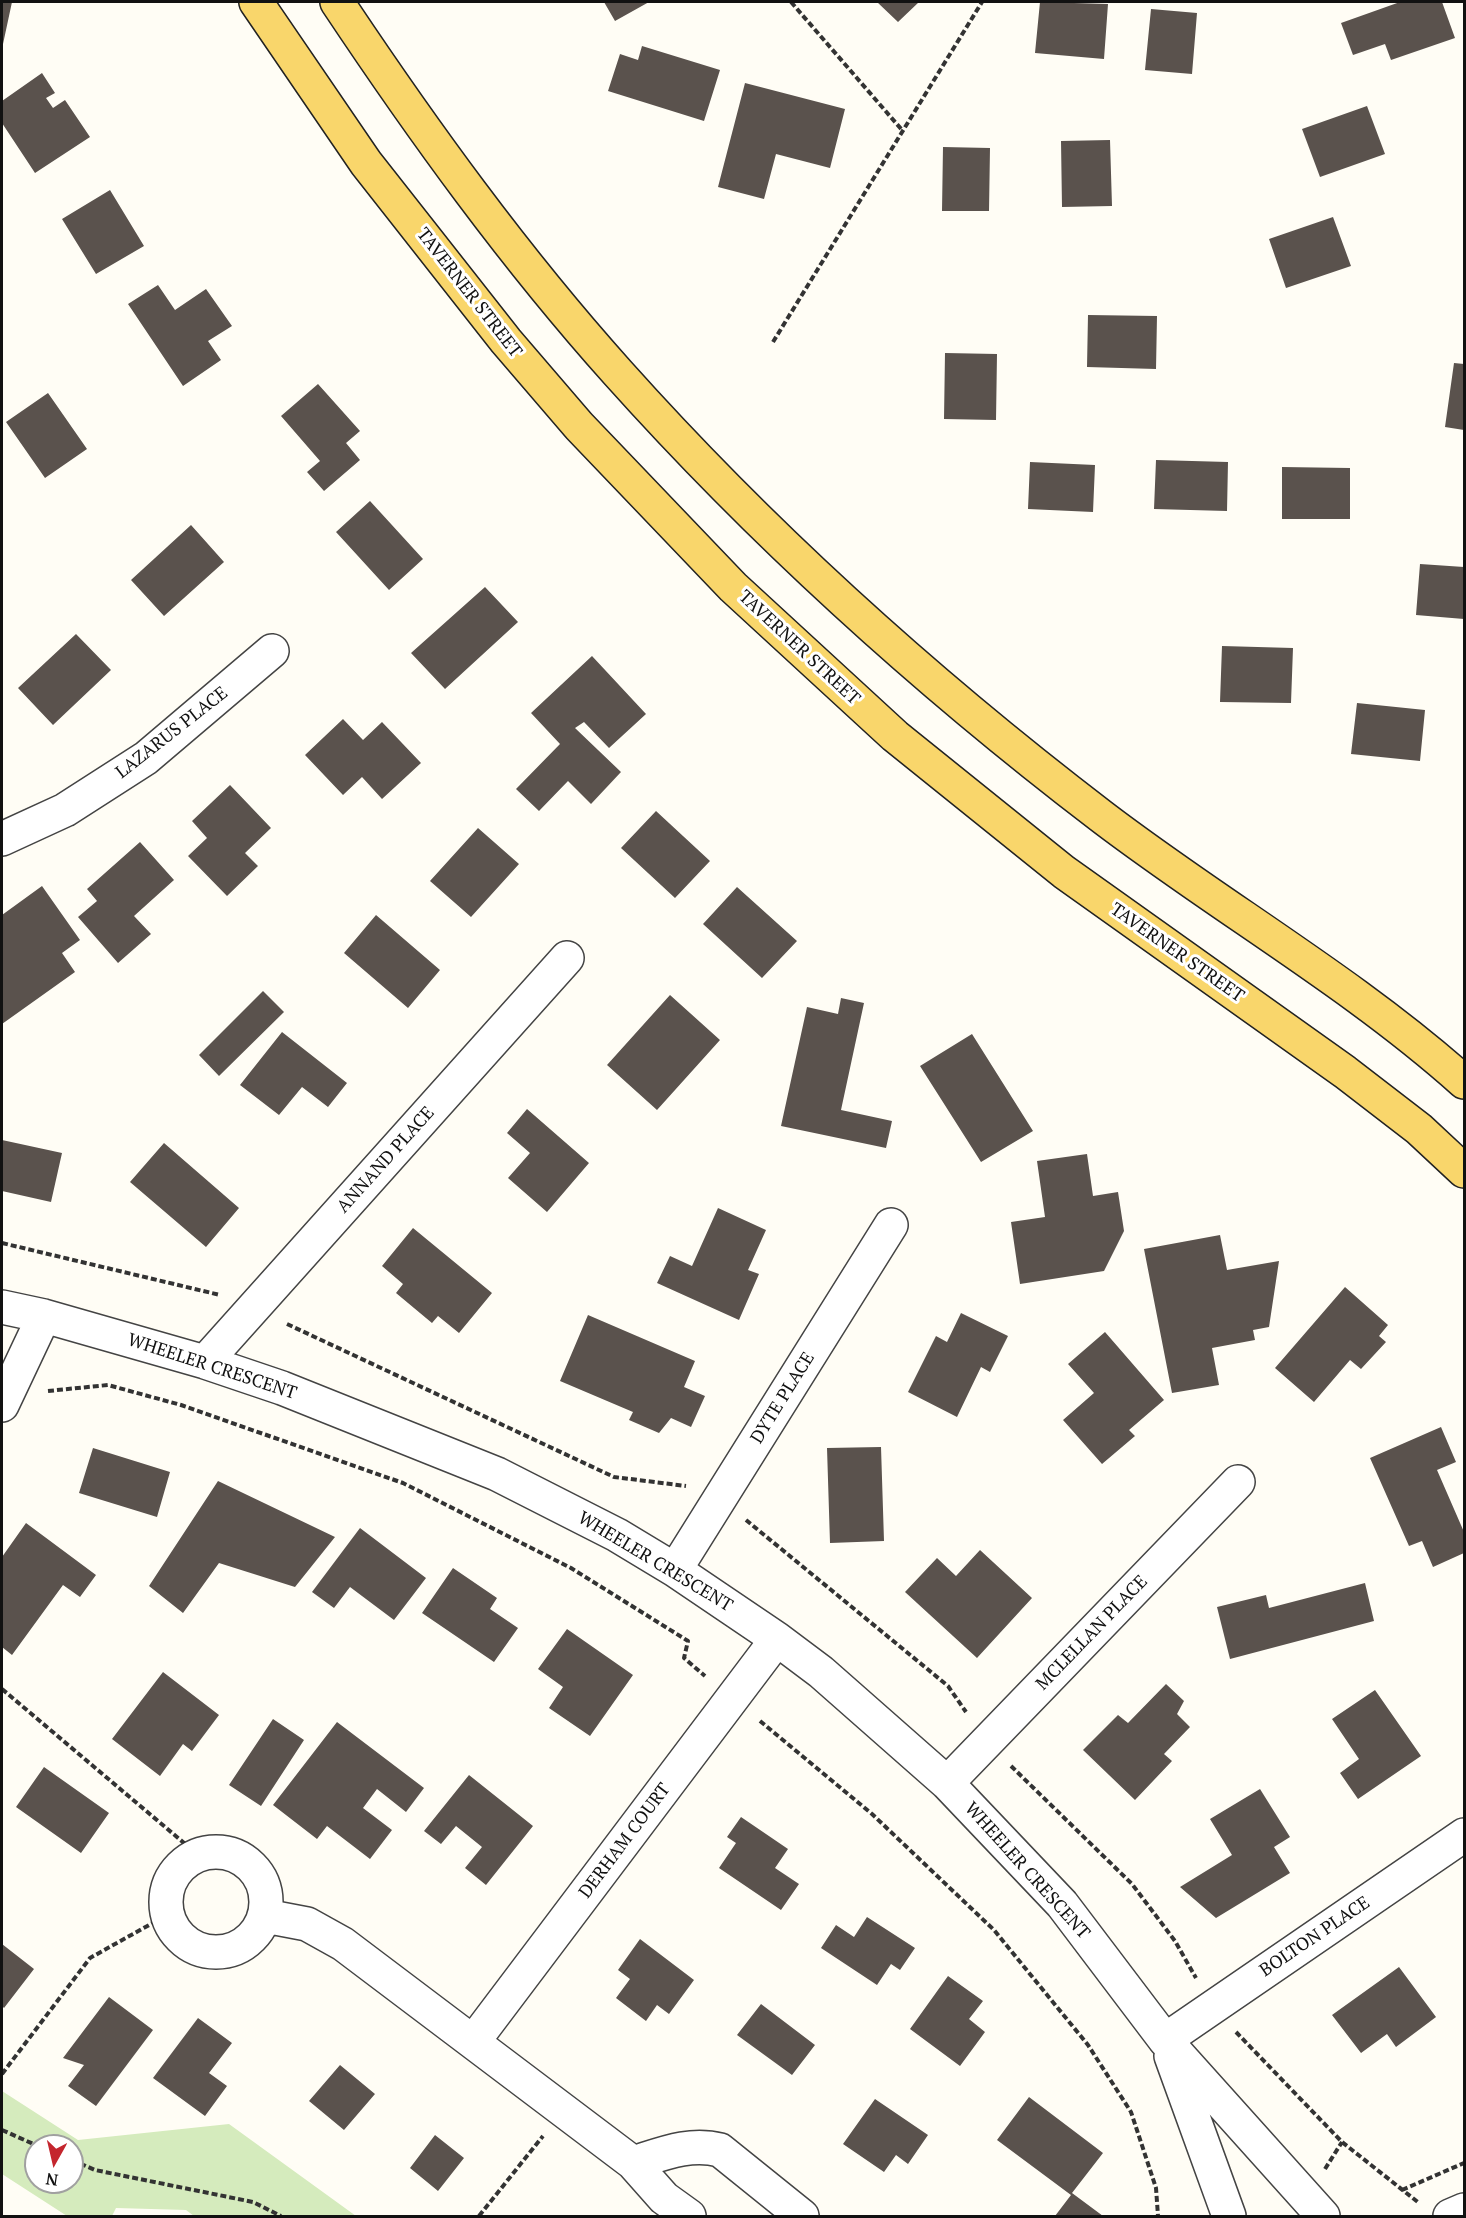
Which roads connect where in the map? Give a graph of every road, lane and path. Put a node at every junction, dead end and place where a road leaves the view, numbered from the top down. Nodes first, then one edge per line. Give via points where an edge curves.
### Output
1 (256, 2) edge
2 (337, 2) edge
3 (791, 2) edge
4 (982, 2) edge
5 (903, 130) junction
6 (773, 342) dead end
7 (272, 651) dead end
8 (2, 839) edge
9 (567, 958) dead end
10 (1464, 1082) edge
11 (1464, 1171) edge
12 (891, 1225) dead end
13 (2, 1307) edge
14 (44, 1316) junction
15 (205, 1362) junction
16 (7, 1395) edge
17 (1238, 1482) dead end
18 (675, 1570) junction
19 (777, 1639) junction
20 (2, 1689) edge
21 (732, 1698) junction
22 (947, 1783) junction
23 (1464, 1835) edge
24 (197, 1854) junction
25 (167, 1915) junction
26 (265, 1916) junction
27 (1165, 2040) junction
28 (473, 2042) junction
29 (2, 2074) edge
30 (564, 2110) junction
31 (2, 2130) edge
32 (24, 2140) edge
33 (633, 2163) junction
34 (1464, 2163) edge
35 (84, 2165) edge
36 (1320, 2177) dead end
37 (1402, 2190) junction
38 (1419, 2203) dead end
39 (1464, 2210) edge
40 (281, 2217) edge
41 (479, 2217) edge
42 (689, 2217) edge
43 (802, 2217) edge
44 (1158, 2217) edge
45 (1229, 2217) edge
46 (1323, 2217) edge
47 (1450, 2217) edge

1 - 11 main road, TAVERNER STREET via 366,163 506,341 579,426 733,588 895,736 1055,865 1345,1072
2 - 10 main road via 416,119 488,215 617,372 762,526 915,667 1102,817 1374,1010
3 - 5 path
4 - 5 path
5 - 6 path
7 - 8 street, LAZARUS PLACE via 146,758 65,810
9 - 15 street, ANNAND PLACE
12 - 18 street, DYTE PLACE
13 - 14 street, WHEELER CRESCENT
14 - 15 street, WHEELER CRESCENT
14 - 16 street
15 - 18 street, WHEELER CRESCENT via 282,1388 497,1474 617,1535
16 - 21 path via 108,1386 181,1406 403,1484 571,1568 688,1641 684,1658
17 - 22 street, MCLELLAN PLACE
18 - 19 street, WHEELER CRESCENT
19 - 21 street, DERHAM COURT
19 - 22 street, WHEELER CRESCENT via 821,1672
20 - 24 path
21 - 28 street, DERHAM COURT
21 - 44 path via 872,1814 994,1930 1023,1965 1088,2045 1131,2112 1156,2188
22 - 27 street, WHEELER CRESCENT via 1062,1904
23 - 27 street, BOLTON PLACE
24 - 25 street via 182,1864 171,1879 165,1897
24 - 26 street via 216,1850 234,1854 250,1864 262,1879 267,1897
25 - 26 street via 182,1939 207,1952 243,1945 257,1932
25 - 29 path via 90,1958
26 - 28 street via 306,1924 344,1944
27 - 45 street, WHEELER CRESCENT
27 - 46 street, WHEELER CRESCENT
28 - 30 street
30 - 33 street
30 - 41 path
31 - 32 path
33 - 42 street via 664,2198
33 - 43 street via 687,2147 720,2150
34 - 37 path
35 - 40 path via 253,2202
36 - 37 path via 1342,2142
37 - 38 path
39 - 47 street

